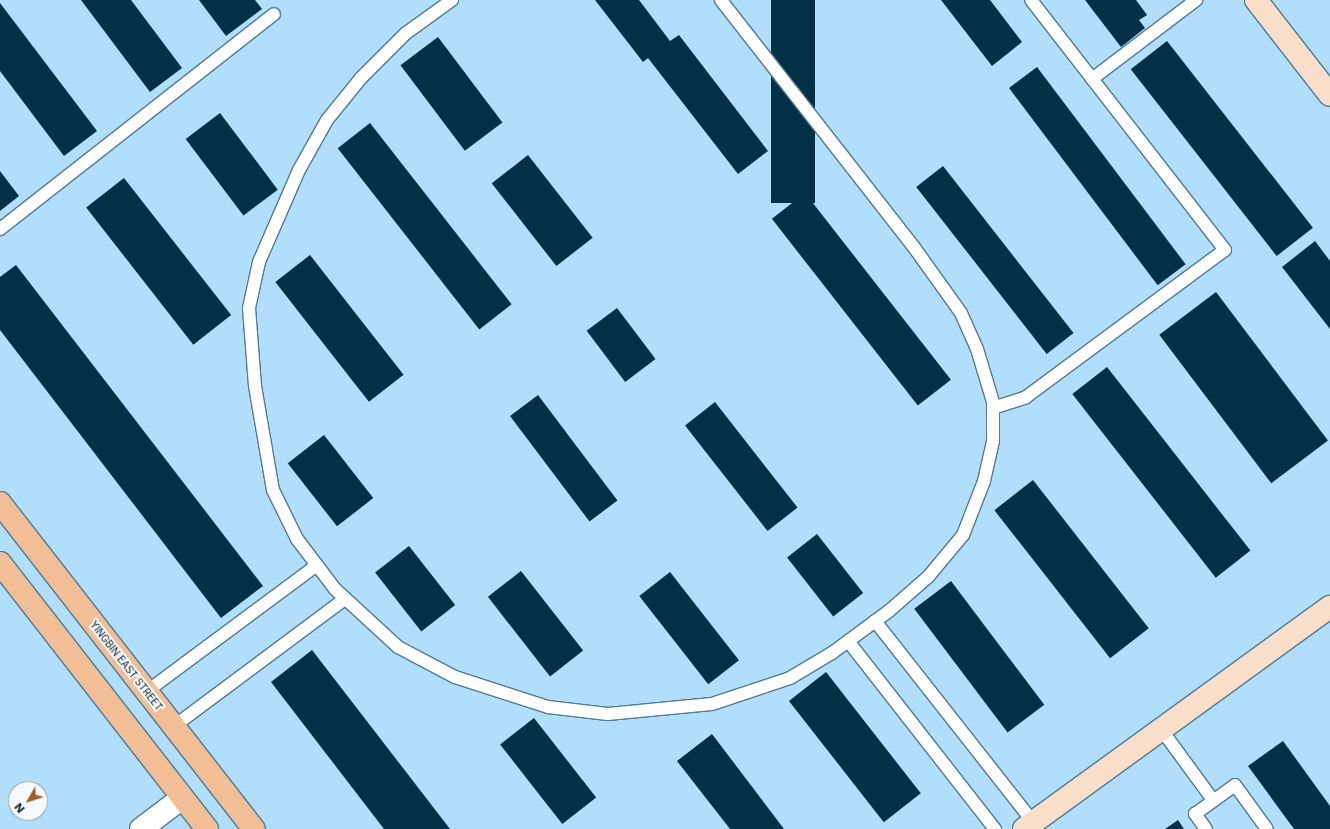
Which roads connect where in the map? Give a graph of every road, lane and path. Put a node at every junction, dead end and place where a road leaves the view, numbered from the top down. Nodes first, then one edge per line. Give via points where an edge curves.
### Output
1 (452, 0) edge
2 (721, 0) edge
3 (1031, 0) edge
4 (1196, 0) edge
5 (1256, 0) edge
6 (274, 14) dead end
7 (1092, 79) junction
8 (1330, 95) edge
9 (0, 229) edge
10 (993, 408) junction
11 (0, 503) edge
12 (0, 563) edge
13 (317, 565) junction
14 (345, 599) junction
15 (1330, 607) edge
16 (875, 621) junction
17 (848, 641) junction
18 (146, 692) junction
19 (173, 727) junction
20 (1161, 729) junction
21 (182, 798) junction
22 (1213, 800) junction
23 (1029, 825) edge
24 (141, 829) edge
25 (207, 829) edge
26 (254, 829) edge
27 (995, 829) edge
28 (1206, 829) edge
29 (1267, 829) edge

1 - 13 lane via 406,33 361,78 327,120 298,170 260,262 250,308 254,386 265,452 273,490 297,539
2 - 10 lane via 913,246 961,313 977,349
3 - 7 lane
4 - 7 lane
5 - 8 street
6 - 9 lane
7 - 10 lane via 1225,250 1026,397
10 - 16 lane via 993,441 984,481 963,535 928,577
11 - 18 main road, YINGBIN EAST STREET
12 - 21 main road
13 - 14 lane
13 - 18 lane
14 - 17 lane via 398,647 455,677 548,707 608,714 712,704 753,692 790,678
14 - 19 lane
15 - 20 street
16 - 17 lane
16 - 23 lane
17 - 27 lane
18 - 19 main road, YINGBIN EAST STREET
19 - 26 main road, YINGBIN EAST STREET
20 - 22 lane
20 - 23 street
21 - 24 street
21 - 25 main road
22 - 28 lane via 1195,814
22 - 29 lane via 1235,785

